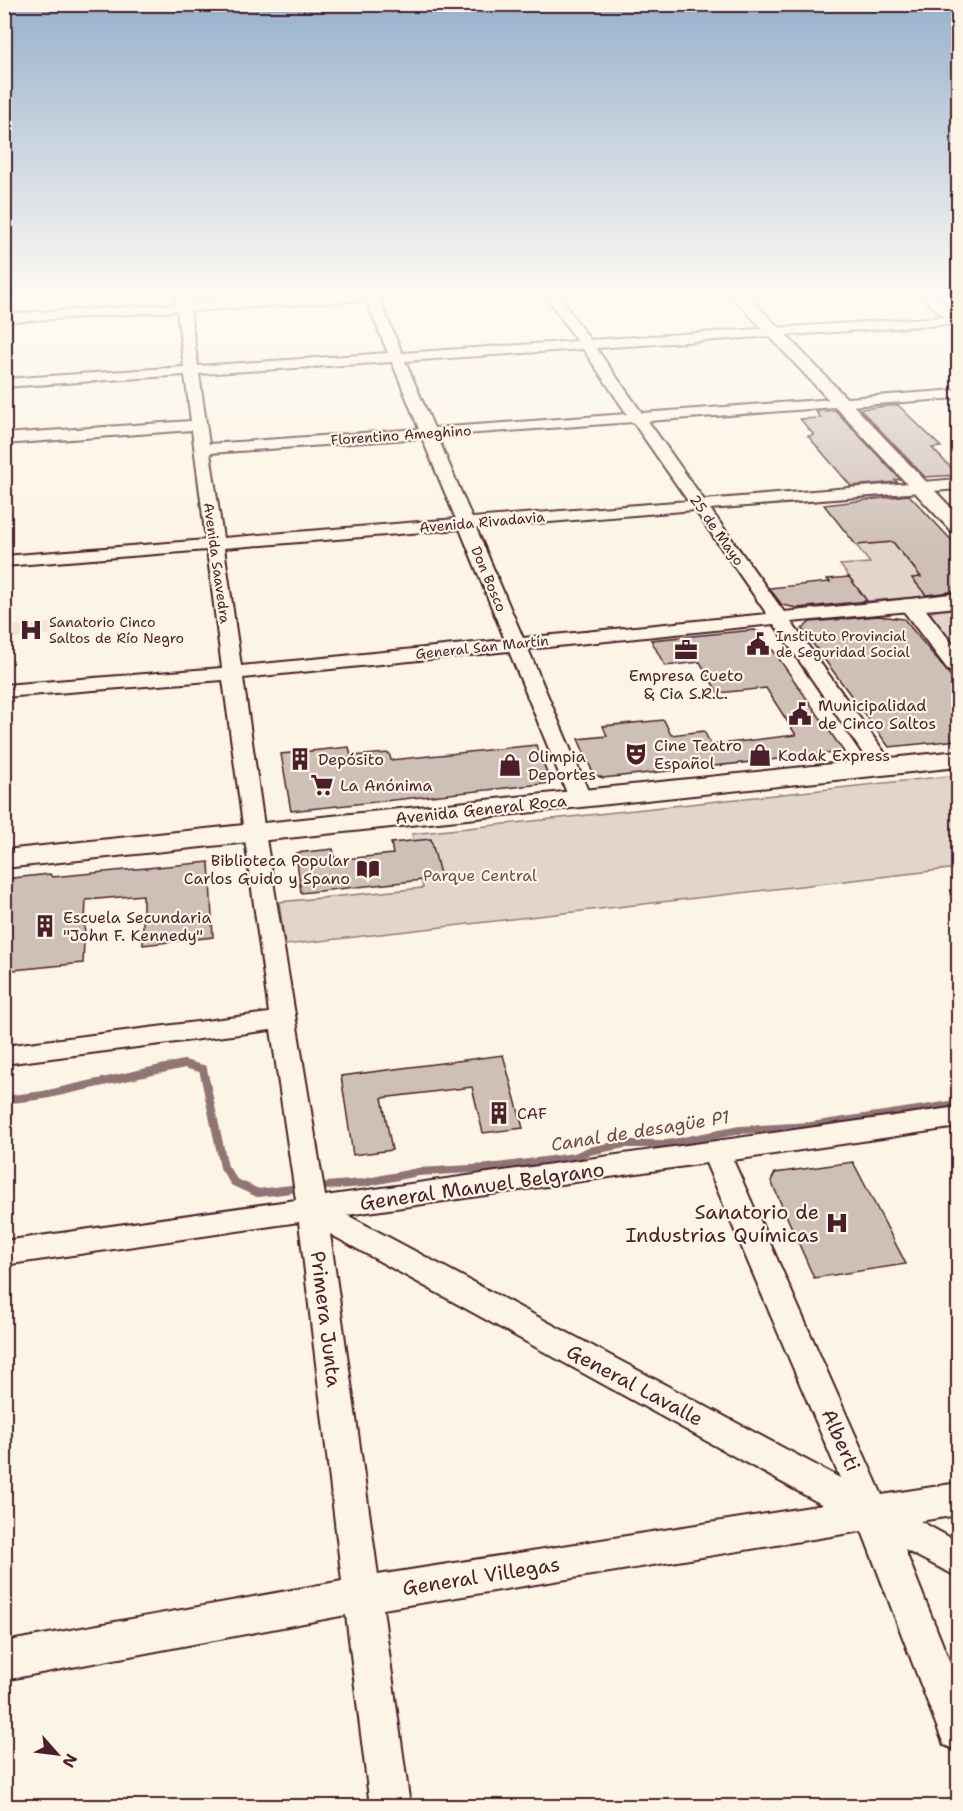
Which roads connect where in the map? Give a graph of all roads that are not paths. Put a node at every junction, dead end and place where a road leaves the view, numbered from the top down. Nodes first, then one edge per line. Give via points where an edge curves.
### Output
1 (90, 378) edge
2 (192, 378) edge
3 (405, 378) edge
4 (609, 378) edge
5 (816, 378) edge
6 (4, 383) edge
7 (958, 394) edge
8 (840, 403) junction
9 (638, 417) junction
10 (199, 425) junction
11 (428, 433) junction
12 (4, 439) edge
13 (202, 449) junction
14 (958, 484) edge
15 (920, 487) junction
16 (699, 505) junction
17 (466, 524) junction
18 (958, 527) edge
19 (214, 544) junction
20 (4, 561) edge
21 (958, 600) edge
22 (910, 605) junction
23 (779, 619) junction
24 (515, 644) junction
25 (958, 666) edge
26 (232, 673) junction
27 (4, 691) edge
28 (958, 759) edge
29 (884, 766) junction
30 (580, 798) junction
31 (254, 833) junction
32 (4, 859) edge
33 (282, 1020) junction
34 (4, 1055) edge
35 (958, 1117) edge
36 (716, 1153) junction
37 (312, 1210) junction
38 (4, 1253) edge
39 (958, 1499) edge
40 (873, 1514) junction
41 (958, 1560) edge
42 (363, 1595) junction
43 (4, 1661) edge
44 (958, 1731) edge
45 (390, 1806) edge

1 - 6 street
2 - 10 street, Avenida Saavedra
3 - 11 street, Don Bosco
4 - 9 street, 25 de Mayo
5 - 8 main road
7 - 8 street, Florentino Ameghino
8 - 9 street, Florentino Ameghino
8 - 15 main road
9 - 11 street, Florentino Ameghino
9 - 16 street, 25 de Mayo
10 - 12 street
10 - 13 street, Avenida Saavedra
11 - 13 street, Florentino Ameghino
11 - 17 street, Don Bosco
13 - 19 street, Avenida Saavedra
14 - 15 street, Avenida Rivadavia
15 - 16 street, Avenida Rivadavia
15 - 18 main road
16 - 17 street, Avenida Rivadavia
16 - 23 street, 25 de Mayo
17 - 19 street, Avenida Rivadavia
17 - 24 street, Don Bosco
19 - 20 street, Avenida Rivadavia
19 - 26 street, Avenida Saavedra
21 - 22 main road, General San Martín
22 - 23 street, General San Martín
22 - 25 main road
23 - 24 street, General San Martín
23 - 29 street, 25 de Mayo
24 - 26 street, General San Martín
24 - 30 street, Don Bosco
26 - 27 street, General San Martín
26 - 31 street, Avenida Saavedra
28 - 29 main road, Avenida General Roca
29 - 30 main road, Avenida General Roca
30 - 31 main road, Avenida General Roca
31 - 32 main road, Avenida General Roca
31 - 33 street, Primera Junta
33 - 34 street
33 - 37 street, Primera Junta
35 - 36 street, General Manuel Belgrano
36 - 37 street, General Manuel Belgrano
36 - 40 street, Alberti
37 - 38 street, General Manuel Belgrano
37 - 40 street, General Lavalle
37 - 42 street, Primera Junta
39 - 40 street, General Villegas
40 - 41 street, General Lavalle
40 - 42 street, General Villegas
40 - 44 street, Alberti
42 - 43 street, General Villegas
42 - 45 street, Primera Junta

